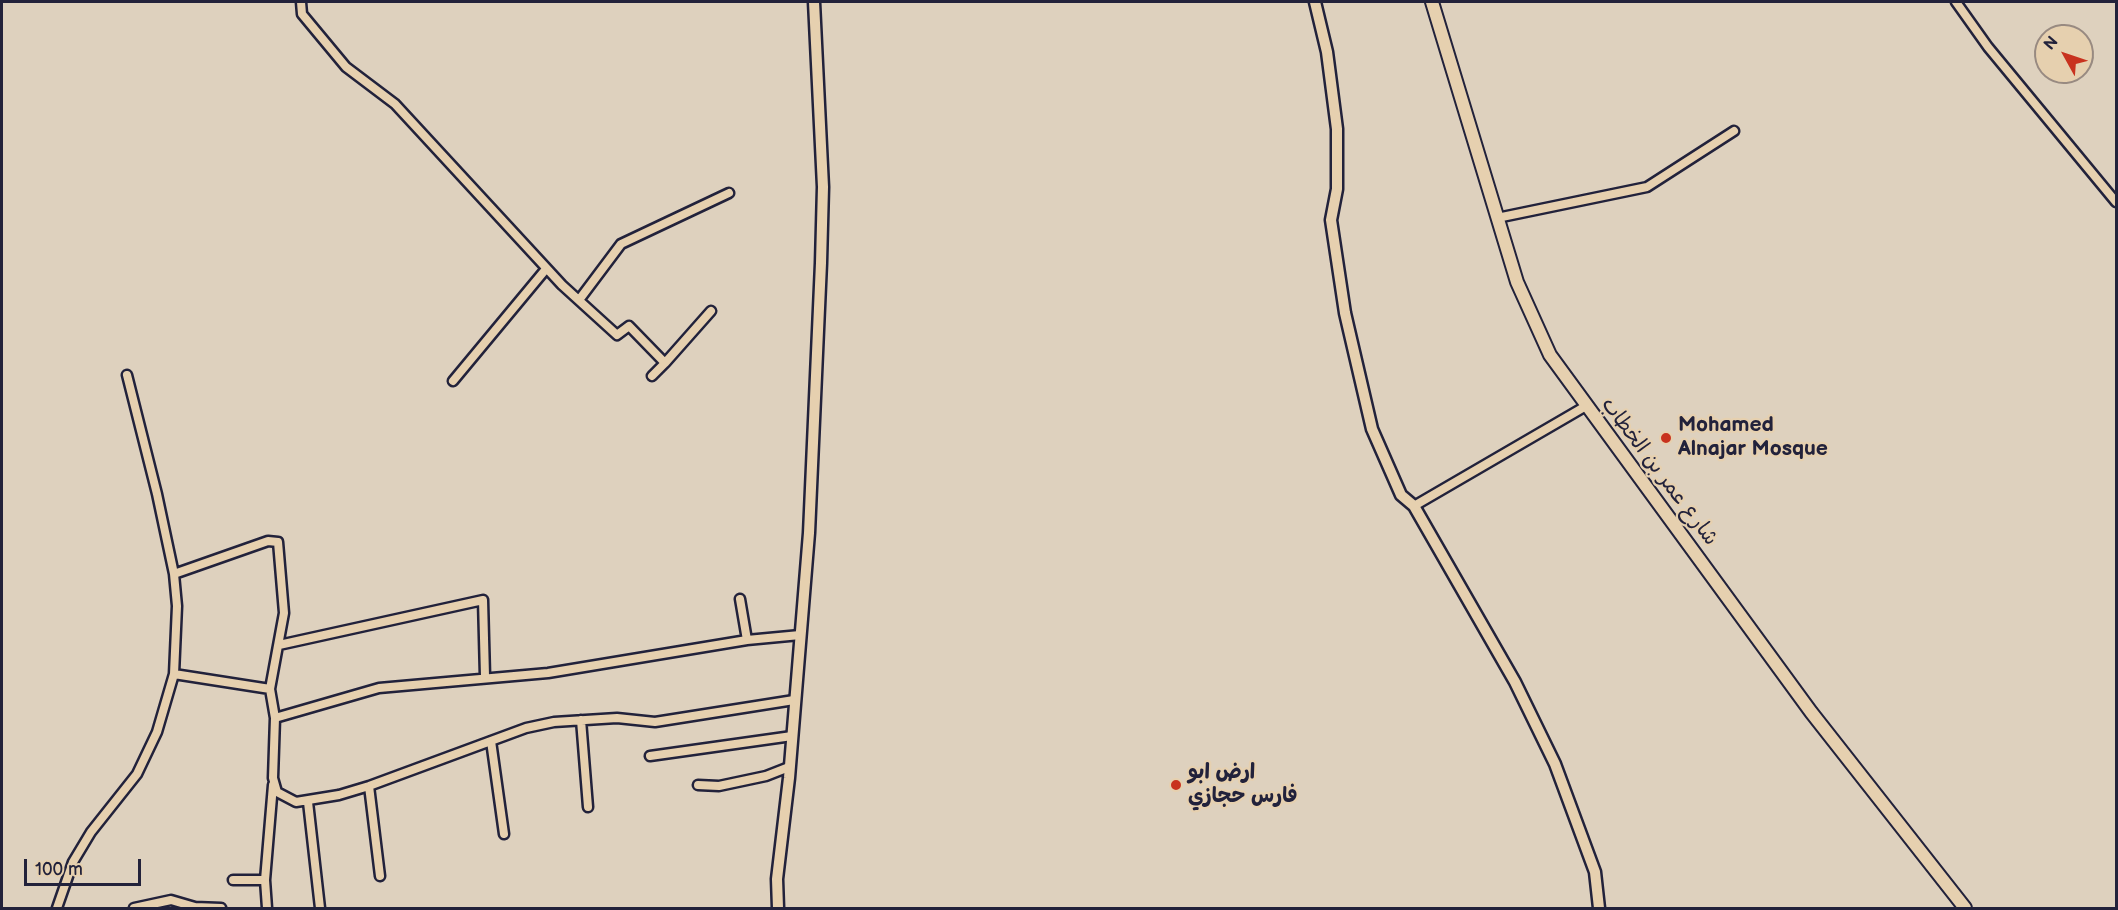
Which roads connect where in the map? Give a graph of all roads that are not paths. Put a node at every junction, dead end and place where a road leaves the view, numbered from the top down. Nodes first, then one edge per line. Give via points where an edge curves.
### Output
1 (301, 2) edge
2 (814, 2) edge
3 (1315, 2) edge
4 (1432, 2) edge
5 (1956, 2) edge
6 (1734, 131) dead end
7 (729, 193) dead end
8 (2116, 202) edge
9 (1497, 218) junction
10 (546, 268) junction
11 (579, 300) junction
12 (711, 311) dead end
13 (665, 363) junction
14 (127, 375) dead end
15 (652, 376) dead end
16 (453, 381) dead end
17 (1586, 406) junction
18 (1414, 506) junction
19 (174, 574) junction
20 (740, 599) dead end
21 (800, 635) junction
22 (747, 640) junction
23 (279, 645) junction
24 (174, 674) junction
25 (485, 676) junction
26 (270, 689) junction
27 (795, 700) junction
28 (275, 718) junction
29 (580, 720) junction
30 (792, 736) junction
31 (491, 741) junction
32 (650, 756) dead end
33 (789, 767) junction
34 (273, 778) junction
35 (698, 785) dead end
36 (369, 786) junction
37 (308, 802) junction
38 (588, 807) dead end
39 (504, 834) dead end
40 (380, 876) dead end
41 (233, 880) dead end
42 (265, 880) junction
43 (57, 909) edge
44 (134, 909) edge
45 (221, 909) edge
46 (267, 909) edge
47 (320, 909) edge
48 (778, 909) edge
49 (1599, 909) edge
50 (1965, 909) edge

1 - 10 street via 302,14 346,67 395,104
2 - 21 street via 823,187 809,533
3 - 18 street via 1327,52 1337,129 1337,189 1331,220 1346,313 1372,429 1401,495
4 - 9 main road, شارع عمر بن الخطاب
5 - 8 street via 1988,47
6 - 9 street via 1647,187
7 - 11 street via 621,244
9 - 17 main road, شارع عمر بن الخطاب via 1537,329
10 - 11 street
10 - 16 street
11 - 13 street via 617,335 629,326
12 - 13 street
13 - 15 street
14 - 19 street
17 - 18 street
17 - 50 main road, شارع عمر بن الخطاب via 1811,712
18 - 49 street via 1515,682 1556,764 1595,872
19 - 23 street via 268,541 278,542 284,613
19 - 24 street
20 - 22 street
21 - 22 street
21 - 27 street
22 - 25 street via 548,673
23 - 25 street via 483,600
23 - 26 street
24 - 26 street
24 - 43 street via 157,732 137,774 91,832 73,862
25 - 28 street via 379,688
26 - 28 street
27 - 29 street via 655,722
27 - 30 street
28 - 34 street
29 - 31 street via 526,729
29 - 38 street
30 - 32 street
30 - 33 street
31 - 36 street
31 - 39 street
33 - 35 street via 719,786
33 - 48 street via 777,879
34 - 37 street via 283,797
34 - 42 street
36 - 37 street
36 - 40 street
37 - 47 street
41 - 42 street
42 - 46 street
44 - 45 street via 171,900

